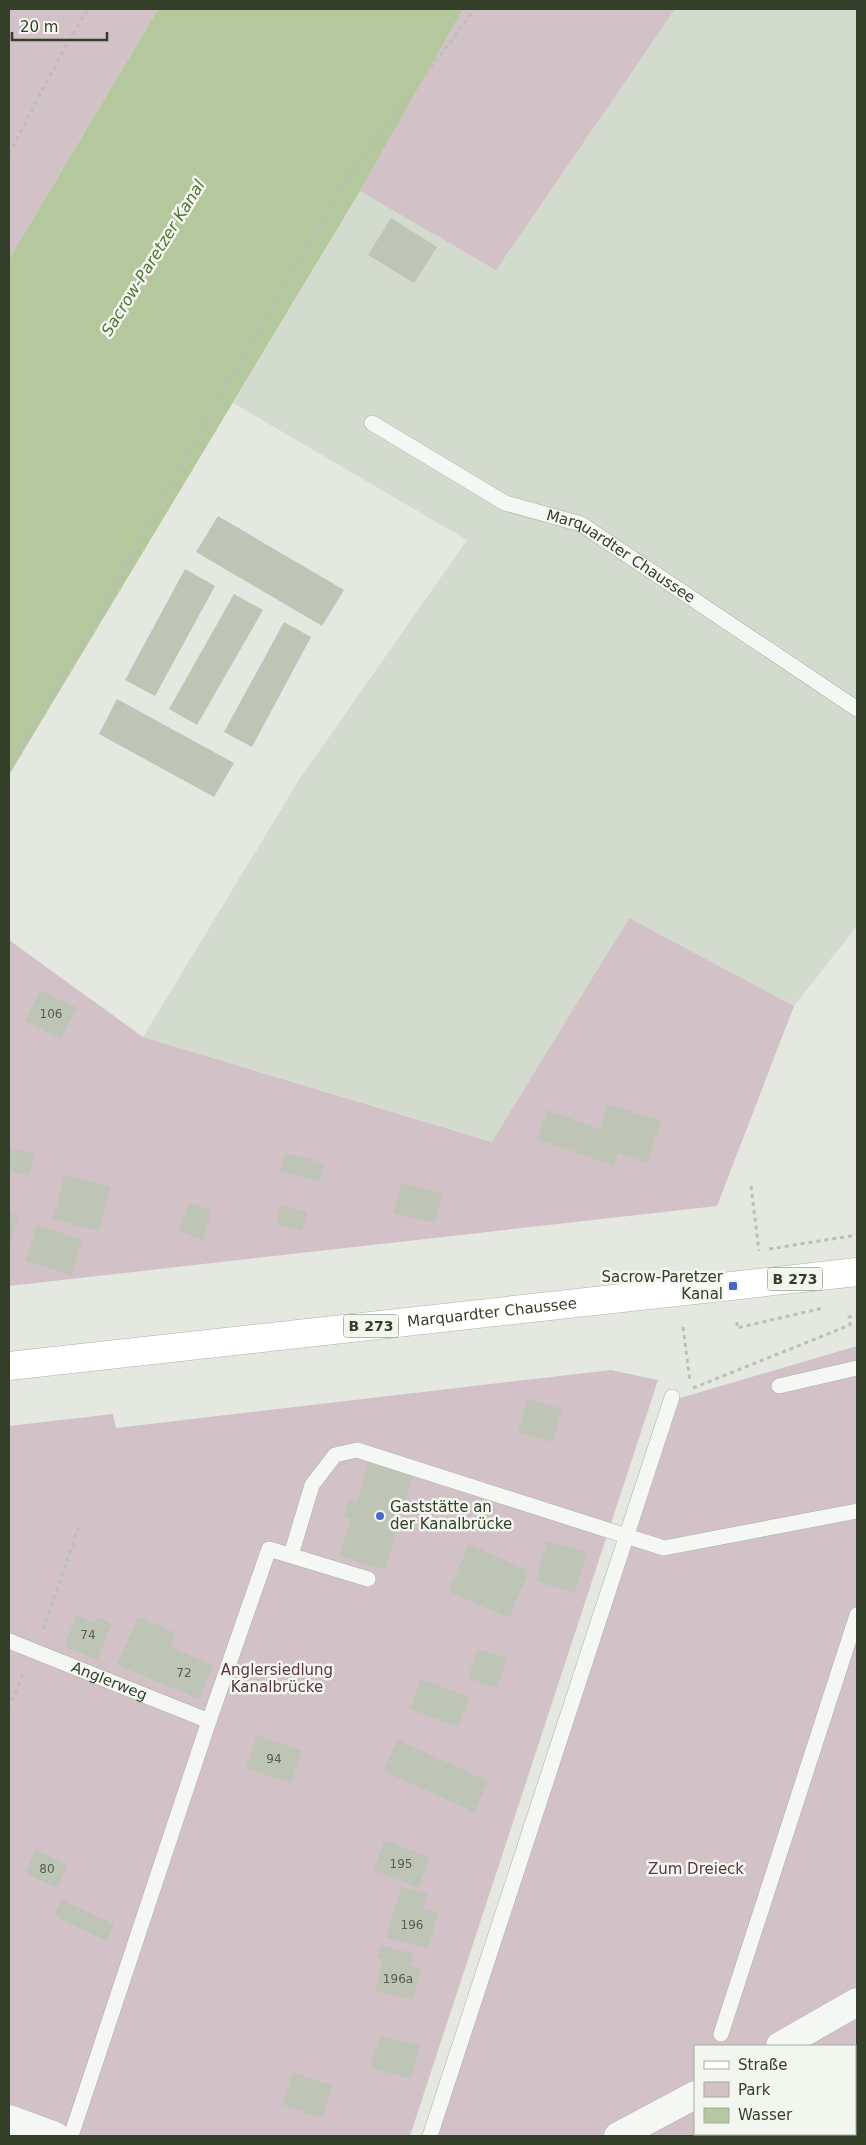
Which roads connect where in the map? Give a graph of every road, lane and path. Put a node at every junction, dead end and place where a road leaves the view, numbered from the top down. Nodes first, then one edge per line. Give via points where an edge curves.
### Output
1 (88, 9) edge
2 (475, 9) edge
3 (9, 154) edge
4 (372, 423) dead end
5 (857, 709) edge
6 (9, 766) edge
7 (751, 1186) dead end
8 (759, 1251) dead end
9 (857, 1272) edge
10 (827, 1307) dead end
11 (857, 1316) edge
12 (737, 1322) dead end
13 (683, 1327) dead end
14 (9, 1366) edge
15 (857, 1368) edge
16 (779, 1386) dead end
17 (672, 1397) dead end
18 (857, 1511) edge
19 (79, 1526) dead end
20 (627, 1536) junction
21 (290, 1556) junction
22 (368, 1578) dead end
23 (857, 1615) edge
24 (9, 1641) edge
25 (33, 1651) junction
26 (9, 1708) edge
27 (209, 1721) junction
28 (857, 2002) edge
29 (720, 2034) dead end
30 (782, 2045) edge
31 (694, 2096) edge
32 (9, 2119) edge
33 (55, 2136) edge
34 (71, 2136) edge
35 (430, 2136) edge
36 (618, 2136) edge

1 - 3 path
2 - 6 path via 349,177 249,346 77,654
4 - 5 lane, Marquardter Chaussee via 505,503 581,524
7 - 8 path
9 - 14 main road, Marquardter Chaussee / B 273
10 - 12 path via 737,1328
11 - 13 path via 849,1317 850,1325 691,1389
15 - 16 lane
17 - 20 lane
18 - 20 lane via 664,1548
19 - 25 path
20 - 21 lane via 357,1450 335,1455 312,1485
20 - 35 lane
21 - 22 lane
21 - 27 lane via 269,1549
23 - 29 lane
24 - 25 lane, Anglerweg
25 - 26 path
25 - 27 lane, Anglerweg
27 - 34 lane
28 - 30 street
31 - 36 street
32 - 33 street

